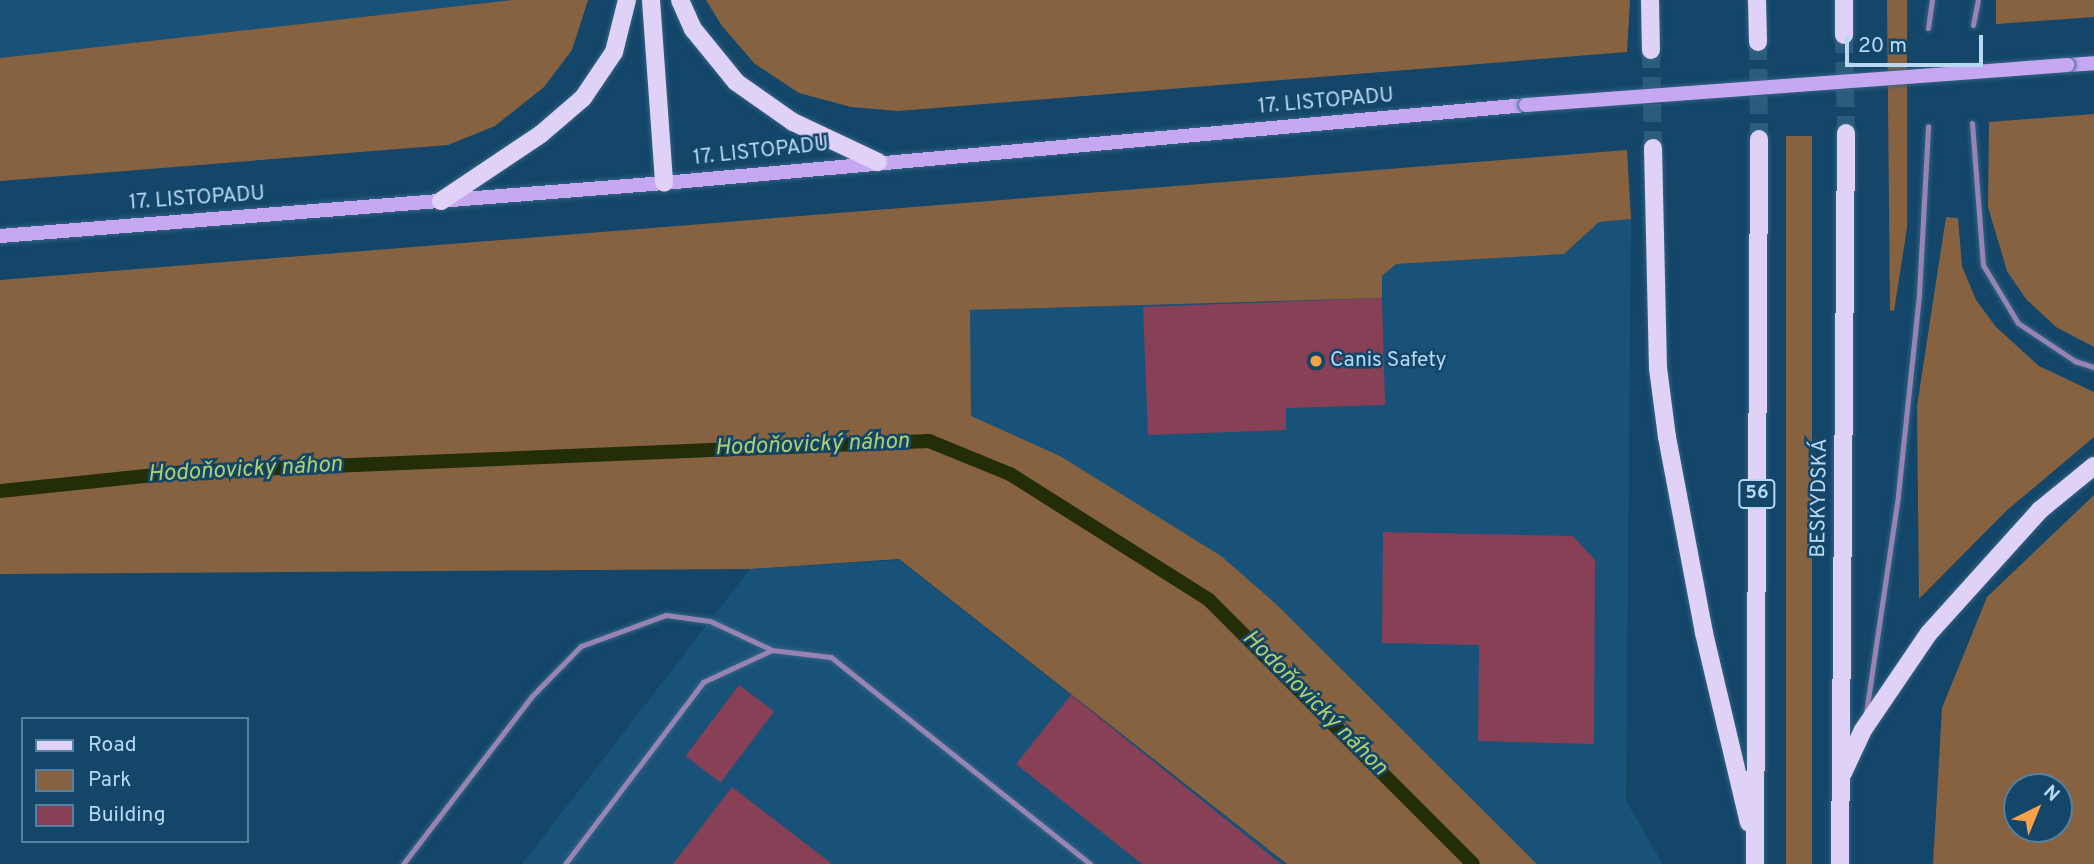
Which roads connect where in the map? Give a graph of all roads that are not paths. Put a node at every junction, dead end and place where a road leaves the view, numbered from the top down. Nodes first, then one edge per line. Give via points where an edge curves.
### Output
1 (627, 0) edge
2 (651, 0) edge
3 (680, 0) edge
4 (1650, 0) edge
5 (1758, 0) edge
6 (1844, 0) edge
7 (1932, 0) edge
8 (1978, 0) edge
9 (1973, 25) dead end
10 (1928, 28) dead end
11 (1844, 35) tunnel mouth
12 (1758, 43) tunnel mouth
13 (1651, 50) tunnel mouth
14 (2094, 63) edge
15 (1972, 123) dead end
16 (1928, 126) dead end
17 (1846, 133) tunnel mouth
18 (1759, 139) tunnel mouth
19 (1653, 148) tunnel mouth
20 (878, 162) junction
21 (664, 183) junction
22 (441, 201) junction
23 (0, 236) edge
24 (2094, 367) edge
25 (2094, 467) edge
26 (772, 650) junction
27 (1863, 730) junction
28 (1840, 779) junction
29 (1755, 857) edge
30 (403, 864) edge
31 (565, 864) edge
32 (1090, 864) edge
33 (1840, 864) edge

1 - 22 main road via 614,52 583,98 541,134
2 - 21 main road
3 - 20 main road via 693,29 736,82 793,122
4 - 13 main road
5 - 12 main road
6 - 11 main road
7 - 10 lane
8 - 9 lane
14 - 20 main road, 17. LISTOPADU, bridge via 1527,105
15 - 24 lane via 1983,265 2018,323 2075,362
16 - 27 lane via 1919,294 1898,495
17 - 28 main road, BESKYDSKÁ
18 - 29 main road, 56
19 - 29 main road via 1658,368 1667,437 1704,633
20 - 21 main road, 17. LISTOPADU
21 - 22 main road, 17. LISTOPADU
22 - 23 main road, 17. LISTOPADU
25 - 27 main road via 2040,510 1983,567 1928,633
26 - 30 lane via 710,621 666,615 581,646 531,697
26 - 31 lane via 704,682
26 - 32 lane via 831,657
27 - 28 main road
28 - 33 main road, BESKYDSKÁ

